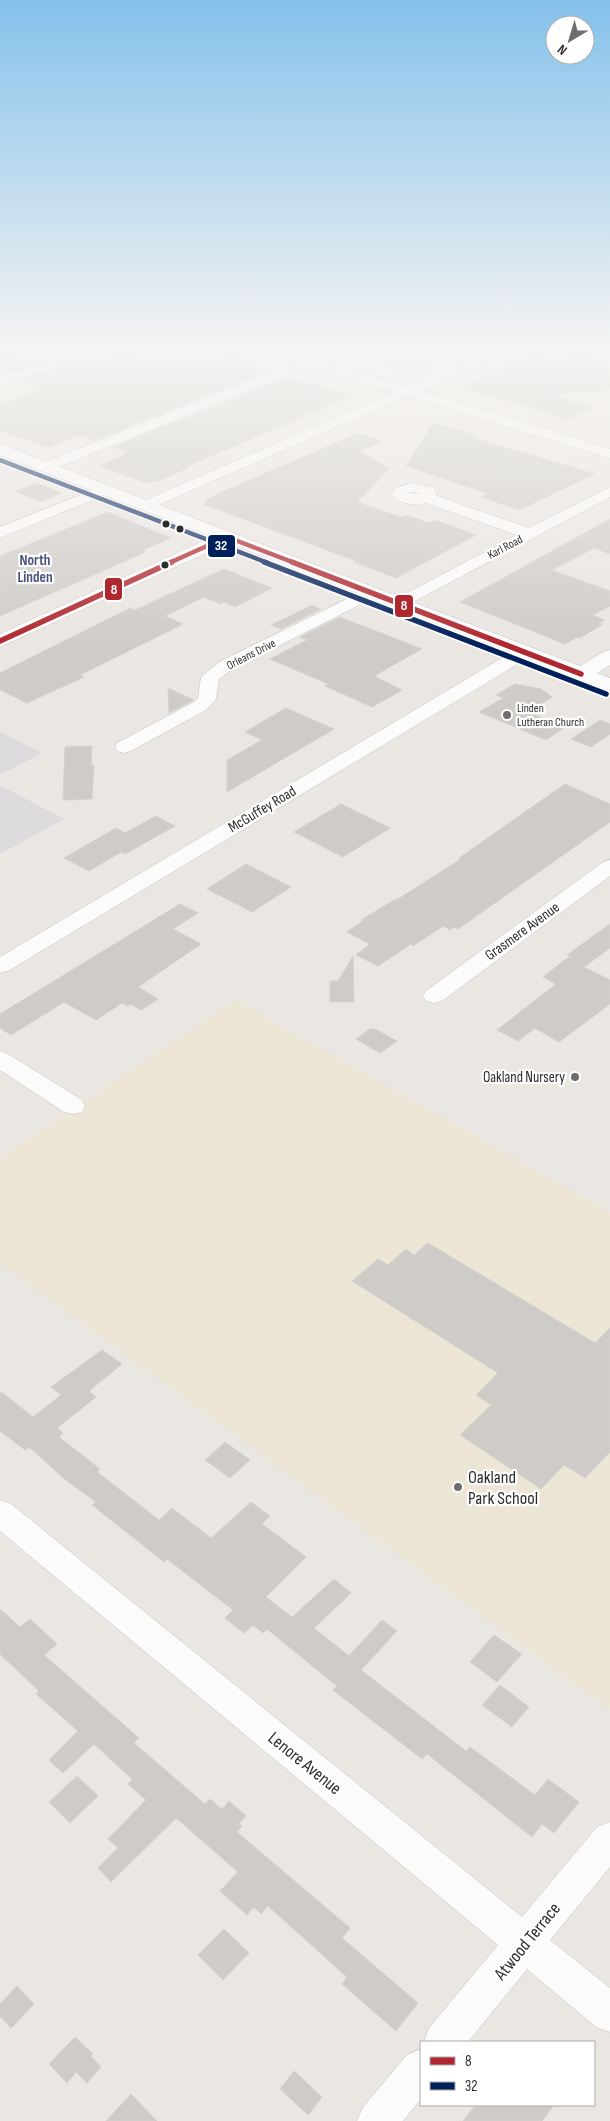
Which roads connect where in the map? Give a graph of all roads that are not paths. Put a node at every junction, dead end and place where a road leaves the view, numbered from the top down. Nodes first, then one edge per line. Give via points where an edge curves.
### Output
1 (0, 449) edge
2 (91, 449) edge
3 (274, 449) edge
4 (594, 449) edge
5 (610, 454) edge
6 (46, 467) junction
7 (106, 489) junction
8 (610, 491) edge
9 (427, 498) dead end
10 (146, 505) junction
11 (0, 533) edge
12 (531, 534) junction
13 (227, 537) junction
14 (371, 592) junction
15 (400, 604) junction
16 (0, 641) edge
17 (524, 652) junction
18 (610, 656) edge
19 (580, 674) junction
20 (610, 685) edge
21 (124, 747) dead end
22 (610, 866) edge
23 (0, 966) edge
24 (434, 996) dead end
25 (0, 1060) edge
26 (73, 1106) dead end
27 (0, 1513) edge
28 (610, 1840) edge
29 (526, 1944) junction
30 (610, 2014) edge
31 (445, 2041) edge
32 (420, 2070) edge
33 (377, 2121) edge

1 - 6 main road
2 - 6 street
3 - 10 street
4 - 5 street
6 - 7 main road
7 - 10 main road
7 - 11 street
8 - 12 street, Karl Road
9 - 12 street
10 - 13 main road
12 - 15 street, Karl Road
13 - 14 main road
13 - 16 main road
14 - 15 main road
14 - 21 street, Orleans Drive via 227,665 210,677 207,699 200,706
15 - 17 main road
17 - 19 main road
17 - 23 street, McGuffey Road
18 - 19 main road
19 - 20 main road
22 - 24 street, Grasmere Avenue
25 - 26 street
27 - 29 street, Lenore Avenue
28 - 29 street, Atwood Terrace
29 - 30 street, Lenore Avenue
29 - 31 street, Atwood Terrace
32 - 33 street

